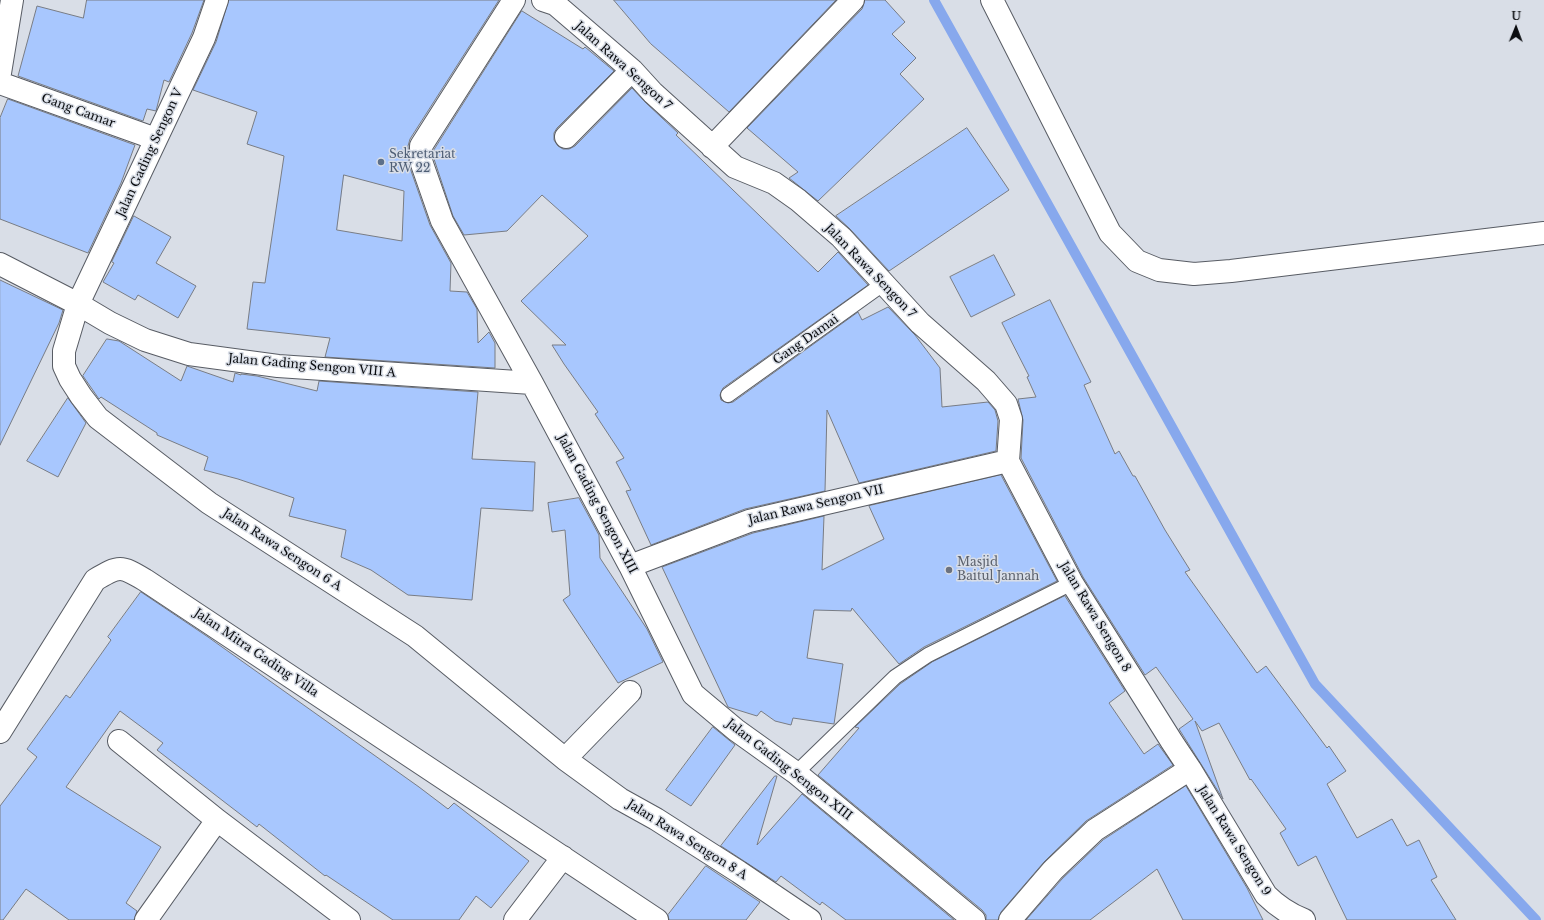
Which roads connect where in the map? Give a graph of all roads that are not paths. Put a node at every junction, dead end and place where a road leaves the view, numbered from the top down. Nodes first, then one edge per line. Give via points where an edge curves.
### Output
1 (12, 0) edge
2 (217, 0) edge
3 (514, 0) edge
4 (853, 0) edge
5 (992, 0) edge
6 (550, 1) edge
7 (632, 70) junction
8 (0, 73) edge
9 (0, 82) edge
10 (566, 137) dead end
11 (156, 139) junction
12 (712, 147) junction
13 (1544, 233) edge
14 (0, 264) edge
15 (883, 284) junction
16 (78, 304) junction
17 (532, 383) junction
18 (728, 395) dead end
19 (1008, 461) junction
20 (630, 566) junction
21 (1072, 583) junction
22 (630, 692) dead end
23 (0, 732) edge
24 (119, 741) dead end
25 (565, 759) junction
26 (1190, 769) junction
27 (796, 773) junction
28 (217, 820) junction
29 (562, 856) junction
30 (146, 920) edge
31 (349, 920) edge
32 (515, 920) edge
33 (657, 920) edge
34 (810, 920) edge
35 (974, 920) edge
36 (1010, 920) edge
37 (1304, 920) edge

1 - 8 street
2 - 11 street, Jalan Gading Sengon V via 204,38
3 - 17 street, Jalan Gading Sengon XIII via 421,146 420,154 442,221
4 - 12 street
5 - 13 street via 1110,233 1137,261 1159,270 1194,274 1224,272
6 - 7 street, Jalan Rawa Sengon 7
7 - 10 street
7 - 12 street, Jalan Rawa Sengon 7 via 653,93
9 - 11 street, Gang Camar
11 - 16 street, Jalan Gading Sengon V
12 - 15 street, Jalan Rawa Sengon 7 via 735,167 774,184 798,200 841,237
14 - 16 street, Jalan Gading Sengon VIII A
15 - 18 lane, Gang Damai
15 - 19 street, Jalan Rawa Sengon 7 via 920,323 986,382 1006,404 1011,419
16 - 17 street, Jalan Gading Sengon VIII A via 145,340 190,354 278,366
16 - 25 street, Jalan Rawa Sengon 6 A via 64,351 64,366 81,396 98,418 209,503 415,636
17 - 20 street, Jalan Gading Sengon XIII
19 - 20 street, Jalan Rawa Sengon VII via 749,521
19 - 21 street, Jalan Rawa Sengon 8
20 - 27 street, Jalan Gading Sengon XIII via 693,694 736,730
21 - 26 street, Jalan Rawa Sengon 8
21 - 27 lane via 928,655 895,677
22 - 25 street
23 - 29 street, Jalan Mitra Gading Villa via 95,580 111,570 125,569 152,584
24 - 28 street
25 - 34 street, Jalan Rawa Sengon 8 A via 620,799 656,818 733,867
26 - 36 street via 1095,830 1053,870
26 - 37 street, Jalan Rawa Sengon 9 via 1266,895 1277,906
27 - 35 street, Jalan Gading Sengon XIII
28 - 30 street
28 - 31 street
29 - 32 street
29 - 33 street, Jalan Mitra Gading Villa

